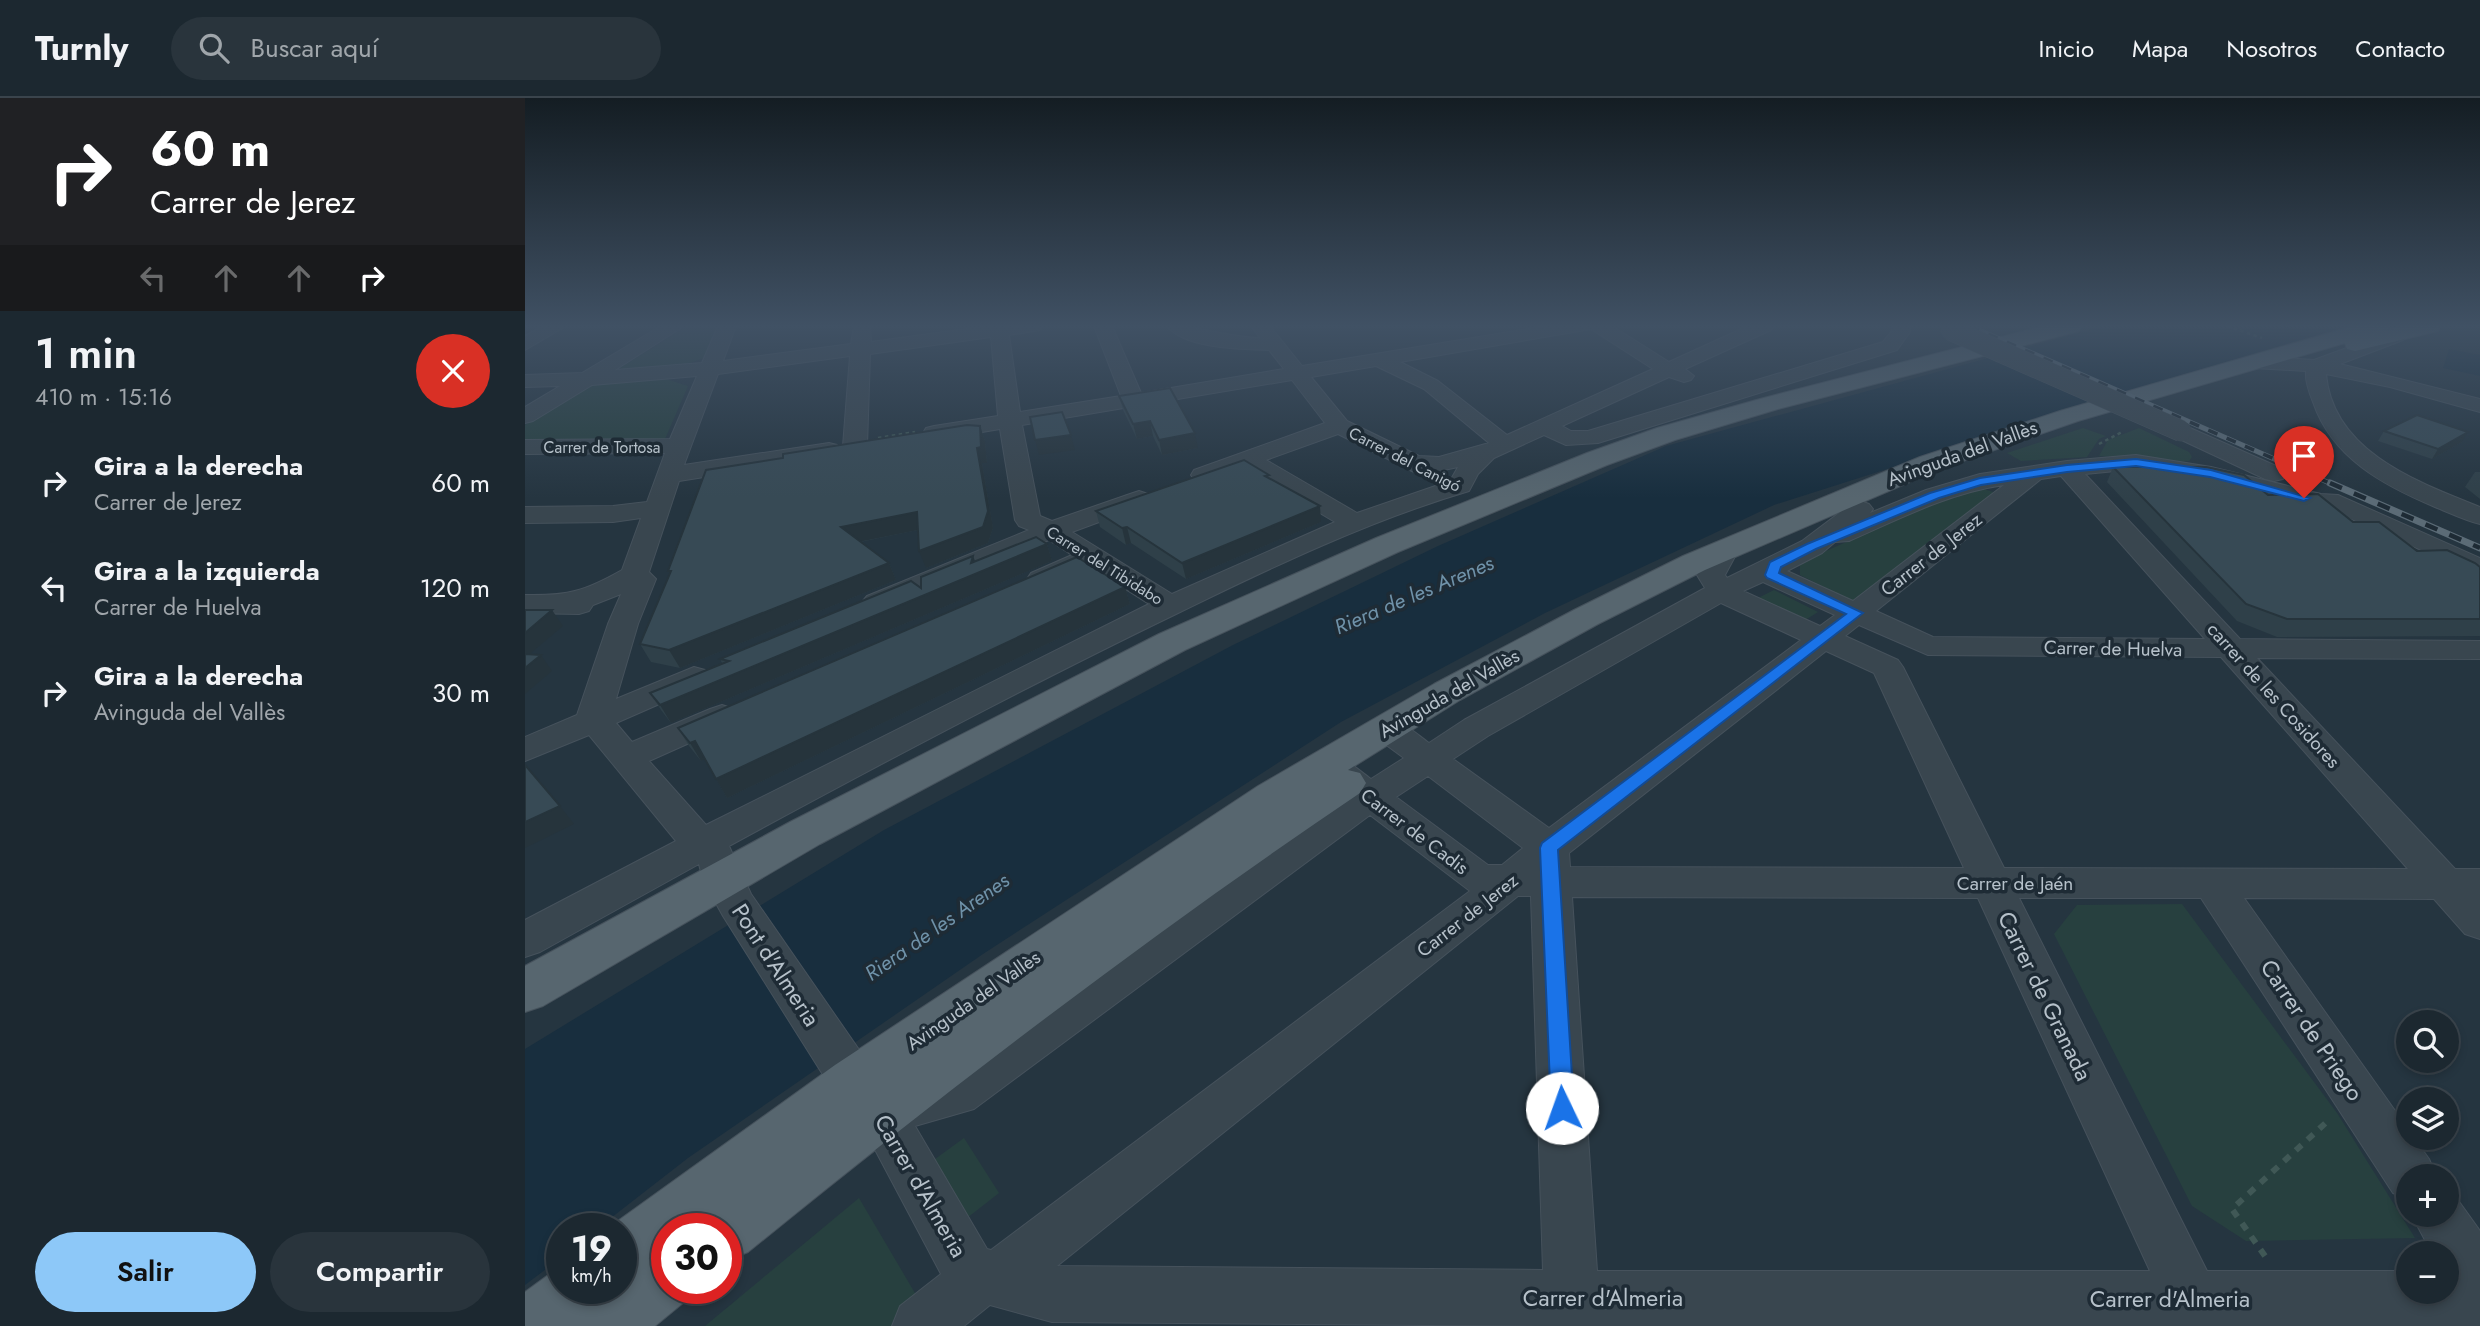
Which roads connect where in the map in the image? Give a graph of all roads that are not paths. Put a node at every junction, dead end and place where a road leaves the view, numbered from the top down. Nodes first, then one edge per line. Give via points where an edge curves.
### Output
1 (579, 383) edge
2 (703, 383) edge
3 (859, 383) edge
4 (1005, 383) edge
5 (1126, 383) edge
6 (1235, 383) edge
7 (1306, 383) edge
8 (1427, 383) edge
9 (1639, 383) edge
10 (1703, 383) edge
11 (1790, 383) edge
12 (1805, 383) edge
13 (1849, 383) edge
14 (2073, 383) edge
15 (2193, 383) edge
16 (2201, 383) edge
17 (2316, 383) edge
18 (2399, 383) edge
19 (2413, 383) edge
20 (1761, 394) junction
21 (2439, 394) junction
22 (1133, 400) junction
23 (2480, 406) edge
24 (525, 416) edge
25 (1010, 421) junction
26 (1339, 426) junction
27 (1545, 426) junction
28 (918, 436) edge
29 (880, 442) edge
30 (2205, 443) junction
31 (679, 446) junction
32 (855, 446) junction
33 (525, 447) edge
34 (1496, 448) junction
35 (1247, 460) junction
36 (1415, 463) junction
37 (2067, 468) junction
38 (2187, 470) junction
39 (2034, 473) junction
40 (669, 475) junction
41 (1466, 490) junction
42 (657, 508) junction
43 (1860, 509) junction
44 (2349, 509) junction
45 (525, 515) edge
46 (2480, 516) edge
47 (1355, 523) junction
48 (1441, 523) junction
49 (1051, 530) junction
50 (1812, 547) junction
51 (1093, 556) junction
52 (1775, 565) junction
53 (2475, 568) edge
54 (1719, 572) junction
55 (634, 575) junction
56 (1018, 589) edge
57 (525, 604) edge
58 (557, 604) junction
59 (1170, 605) junction
60 (1856, 613) junction
61 (848, 614) edge
62 (623, 624) junction
63 (1821, 639) junction
64 (2233, 649) junction
65 (2480, 650) edge
66 (1900, 653) junction
67 (720, 666) edge
68 (1563, 677) junction
69 (1504, 684) junction
70 (754, 703) edge
71 (593, 718) junction
72 (535, 741) edge
73 (1408, 743) junction
74 (628, 757) junction
75 (1349, 780) junction
76 (1537, 870) junction
77 (720, 872) junction
78 (1991, 883) junction
79 (2212, 883) junction
80 (2463, 884) edge
81 (2480, 923) edge
82 (525, 940) edge
83 (525, 964) edge
84 (525, 991) edge
85 (859, 1087) junction
86 (2403, 1164) edge
87 (742, 1213) edge
88 (2446, 1227) edge
89 (637, 1246) edge
90 (991, 1277) junction
91 (2480, 1278) edge
92 (651, 1289) edge
93 (2480, 1299) edge
94 (562, 1304) edge
95 (1573, 1312) edge
96 (2198, 1313) edge
97 (534, 1326) edge
98 (604, 1326) edge
99 (920, 1326) edge

1 - 24 street
2 - 31 street
3 - 32 street
4 - 25 street, Carrer del Tibidabo
5 - 22 street
6 - 22 street
7 - 26 street, Carrer del Canigó
8 - 34 street
9 - 27 street
10 - 20 street
11 - 20 street
12 - 20 main road
13 - 48 main road via 1666,434
14 - 30 street, bridge
15 - 54 main road, Avinguda del Vallès via 1991,441 1892,478
16 - 43 main road, Avinguda del Vallès via 2002,446
17 - 46 street via 2334,427 2368,462
18 - 21 street
19 - 21 street
20 - 27 street via 1590,438 1566,438
20 - 41 main road
21 - 23 street
22 - 25 street
25 - 28 street
25 - 49 street, Carrer del Tibidabo via 1028,520
26 - 35 street
26 - 36 street, Carrer del Canigó
27 - 34 street
29 - 32 street
30 - 38 street via 2209,461
30 - 44 street
31 - 33 street, Carrer de Tortosa
31 - 40 street
32 - 40 street
34 - 36 street via 1439,464
34 - 41 street via 1467,471
35 - 47 street
35 - 49 street
36 - 41 street, Carrer del Canigó
37 - 38 street, Avinguda del Vallès via 2136,462
37 - 39 street, Avinguda del Vallès
37 - 64 street, carrer de les Cosidores
38 - 44 street, Avinguda del Vallès
39 - 50 street, Avinguda del Vallès via 1980,481 1935,495
39 - 60 street, Carrer de Jerez
40 - 42 street
41 - 47 street via 1423,496
41 - 48 street via 1466,505
41 - 77 main road via 1153,632 801,812
42 - 45 street via 613,514
42 - 55 street
43 - 50 street, Avinguda del Vallès
43 - 54 main road, Avinguda del Vallès
44 - 53 street
47 - 59 street
48 - 77 main road via 1173,642 806,833
49 - 51 street, Carrer del Tibidabo
49 - 61 street
50 - 52 street, Avinguda del Vallès
51 - 56 street
51 - 59 street, Carrer del Tibidabo
52 - 54 street, Avinguda del Vallès
52 - 60 street, Carrer de Huelva via 1772,575
54 - 63 street
54 - 68 street, Avinguda del Vallès
54 - 69 main road, Avinguda del Vallès
54 - 73 main road, Avinguda del Vallès via 1586,617
55 - 58 street via 596,596
55 - 62 street via 642,579
57 - 58 street
58 - 62 street via 609,611
59 - 77 street via 848,765
60 - 63 street, Carrer de Jerez
60 - 66 street, Carrer de Huelva
62 - 71 street
63 - 66 street
63 - 76 street, Carrer de Jerez
64 - 65 street, Carrer de Huelva
64 - 66 street, Carrer de Huelva via 1928,646
64 - 80 street, carrer de les Cosidores
66 - 78 street, Carrer de Granada
67 - 71 street
68 - 69 street, Avinguda del Vallès
68 - 73 street, Avinguda del Vallès
69 - 73 main road, Avinguda del Vallès
70 - 74 street
71 - 72 street
71 - 74 street, Pont d'Almeria
73 - 75 main road, Avinguda del Vallès
73 - 76 street
74 - 77 street, Pont d'Almeria
75 - 76 street, Carrer de Cadis via 1479,879
75 - 85 main road, Avinguda del Vallès via 1142,919
76 - 78 street, Carrer de Jaén
76 - 90 street, Carrer de Jerez
76 - 95 street
77 - 82 street
77 - 83 main road
77 - 84 main road
77 - 85 street, Pont d'Almeria
78 - 79 street, Carrer de Jaén
78 - 96 street, Carrer de Granada
79 - 80 street, Carrer de Jaén
79 - 86 street, Carrer de Priego
80 - 81 street, carrer de les Cosidores
85 - 87 main road, Avinguda del Vallès
85 - 89 main road, Avinguda del Vallès
85 - 90 street, Carrer d'Almeria via 970,1272
88 - 91 street
90 - 95 street, Carrer d'Almeria via 1052,1294
90 - 99 street, Carrer de Jerez
92 - 98 main road
93 - 96 street, Carrer d'Almeria
94 - 97 main road
95 - 96 street, Carrer d'Almeria

